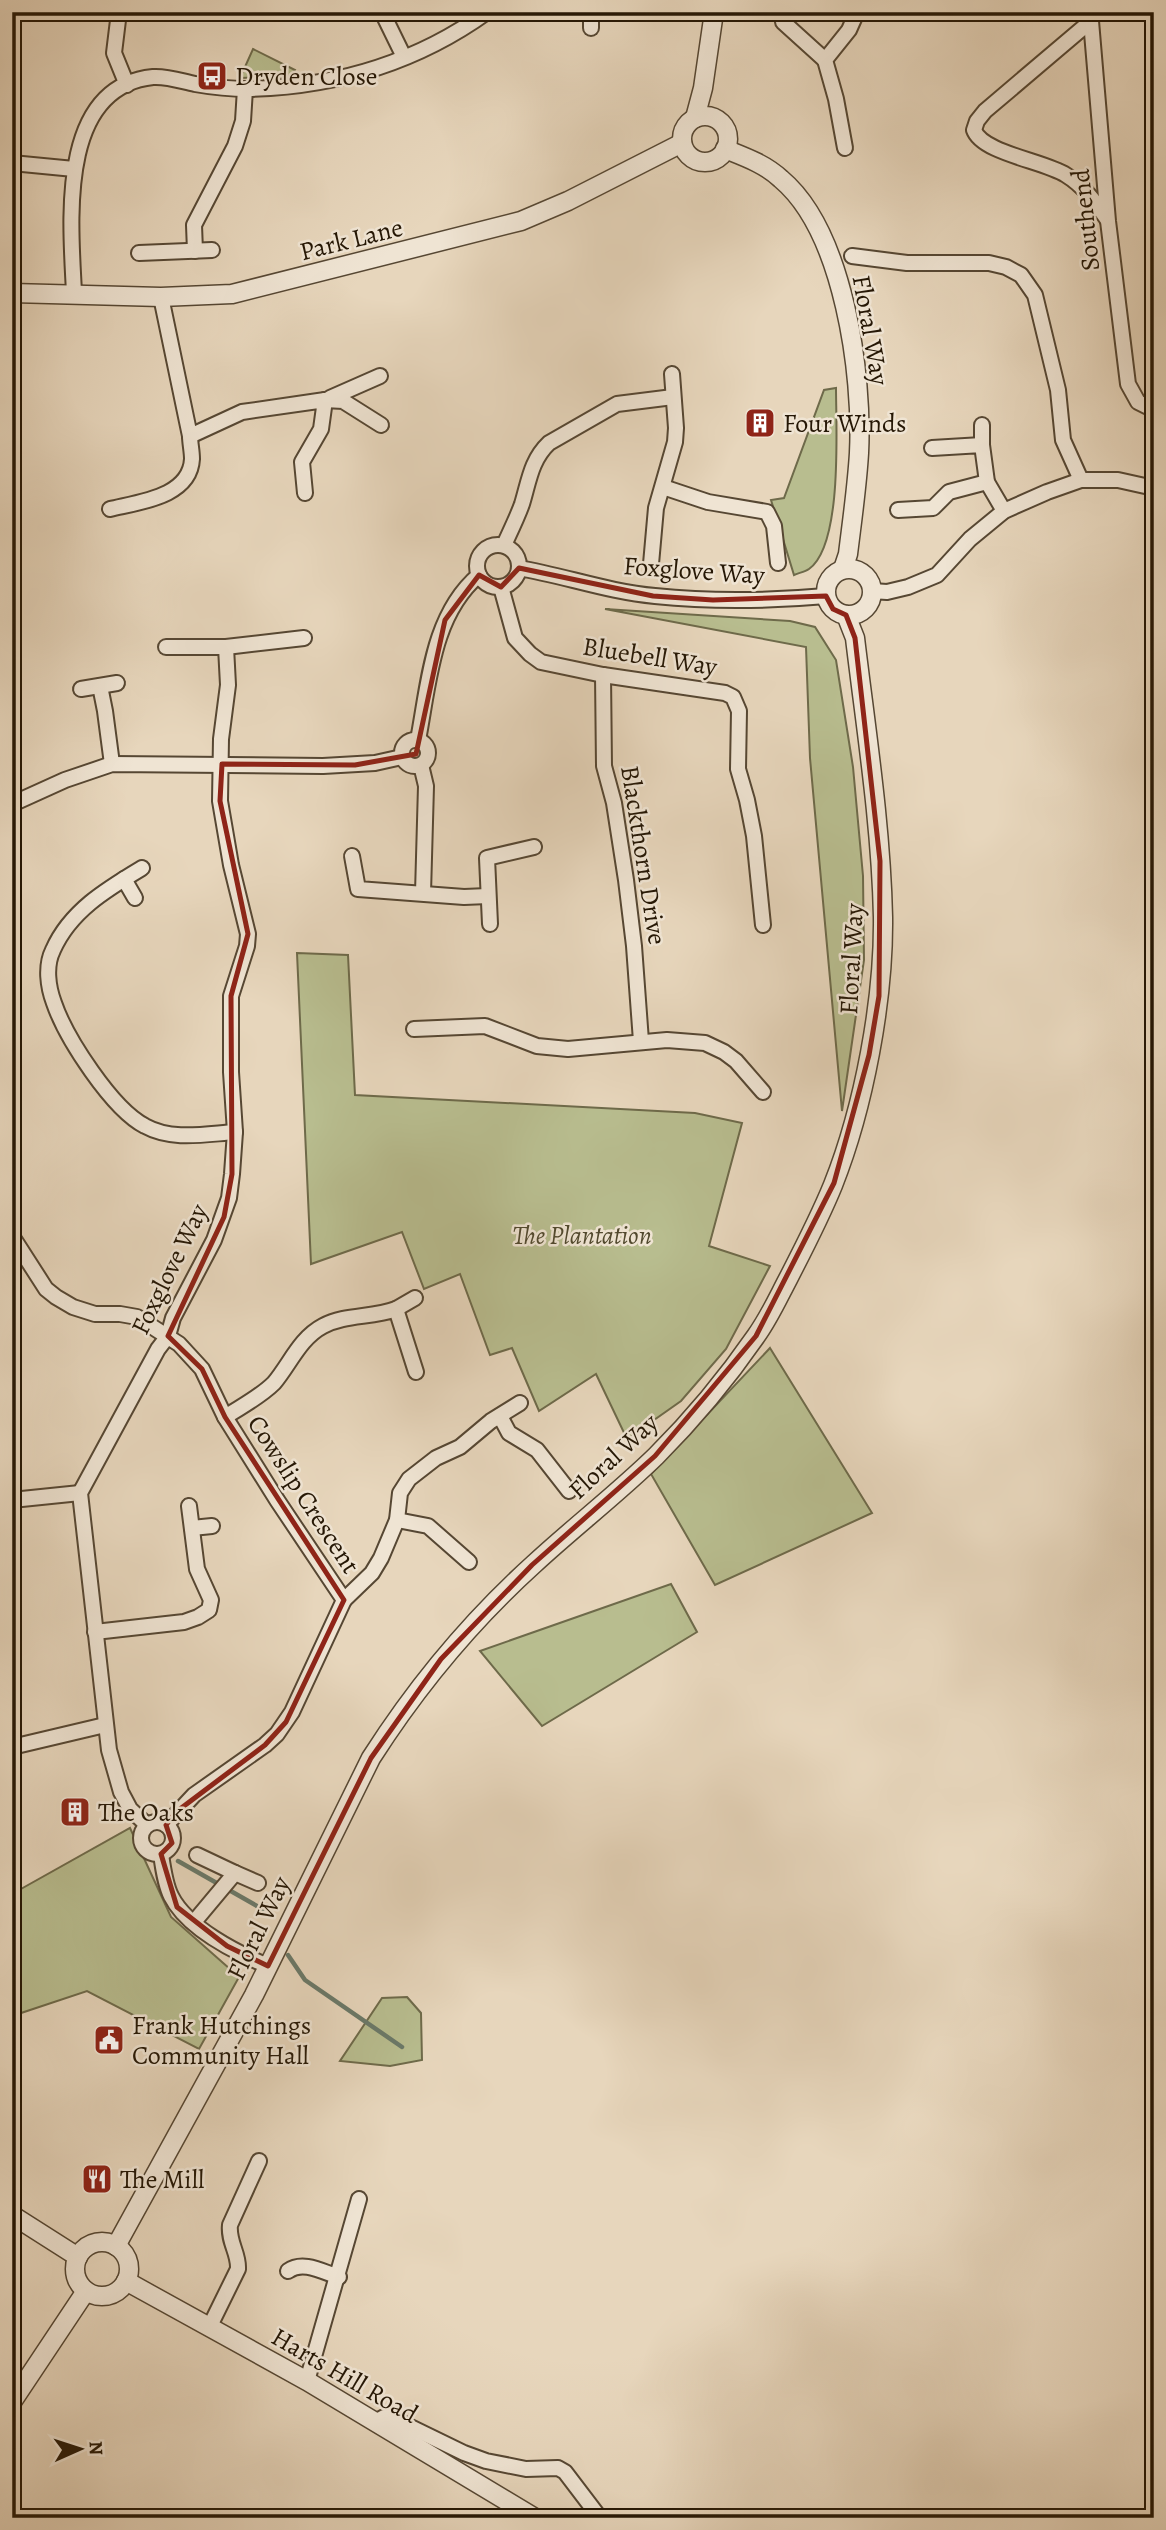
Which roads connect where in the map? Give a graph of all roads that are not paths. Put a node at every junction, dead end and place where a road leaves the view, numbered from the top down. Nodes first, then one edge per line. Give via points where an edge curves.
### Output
1 (119, 12) edge
2 (382, 12) edge
3 (487, 12) edge
4 (591, 12) edge
5 (714, 12) edge
6 (857, 12) edge
7 (1092, 17) edge
8 (783, 22) dead end
9 (591, 28) dead end
10 (404, 57) junction
11 (825, 60) junction
12 (127, 85) junction
13 (245, 89) junction
14 (695, 118) junction
15 (682, 143) junction
16 (845, 148) dead end
17 (726, 149) junction
18 (14, 168) edge
19 (75, 169) junction
20 (202, 211) junction
21 (216, 218) dead end
22 (1108, 220) junction
23 (212, 250) dead end
24 (195, 251) junction
25 (139, 253) dead end
26 (852, 256) dead end
27 (12, 293) edge
28 (74, 293) junction
29 (161, 297) junction
30 (672, 374) dead end
31 (380, 376) dead end
32 (673, 397) junction
33 (325, 400) junction
34 (1154, 410) edge
35 (381, 425) dead end
36 (982, 425) dead end
37 (190, 436) junction
38 (982, 445) junction
39 (932, 448) dead end
40 (1081, 480) junction
41 (987, 482) junction
42 (663, 487) junction
43 (1154, 488) edge
44 (305, 494) dead end
45 (110, 509) dead end
46 (898, 510) dead end
47 (1004, 512) junction
48 (504, 545) junction
49 (778, 563) dead end
50 (651, 564) dead end
51 (519, 568) junction
52 (843, 569) junction
53 (479, 575) junction
54 (501, 587) junction
55 (872, 591) junction
56 (826, 596) junction
57 (846, 615) junction
58 (304, 638) dead end
59 (166, 647) dead end
60 (226, 647) junction
61 (603, 675) junction
62 (117, 683) dead end
63 (100, 686) junction
64 (82, 689) dead end
65 (418, 740) junction
66 (402, 757) junction
67 (112, 764) junction
68 (222, 765) junction
69 (421, 765) junction
70 (12, 804) edge
71 (534, 847) dead end
72 (352, 856) dead end
73 (142, 868) dead end
74 (124, 879) junction
75 (423, 893) junction
76 (488, 896) junction
77 (135, 898) dead end
78 (490, 924) dead end
79 (763, 925) dead end
80 (414, 1029) dead end
81 (641, 1041) junction
82 (763, 1091) dead end
83 (234, 1132) junction
84 (12, 1236) edge
85 (415, 1298) dead end
86 (396, 1309) junction
87 (168, 1336) junction
88 (416, 1372) dead end
89 (520, 1403) dead end
90 (225, 1416) junction
91 (500, 1416) junction
92 (569, 1491) dead end
93 (80, 1493) junction
94 (12, 1500) edge
95 (189, 1506) dead end
96 (397, 1520) junction
97 (212, 1526) dead end
98 (192, 1528) junction
99 (469, 1562) dead end
100 (344, 1600) junction
101 (95, 1632) junction
102 (105, 1725) junction
103 (14, 1742) edge
104 (146, 1825) junction
105 (166, 1825) junction
106 (161, 1854) junction
107 (197, 1855) dead end
108 (228, 1881) junction
109 (258, 1884) dead end
110 (194, 1922) junction
111 (268, 1966) junction
112 (259, 2161) dead end
113 (359, 2199) dead end
114 (12, 2215) edge
115 (116, 2246) junction
116 (78, 2257) junction
117 (288, 2271) dead end
118 (339, 2277) junction
119 (126, 2281) junction
120 (86, 2291) junction
121 (209, 2328) junction
122 (307, 2381) junction
123 (12, 2402) edge
124 (375, 2422) junction
125 (535, 2518) edge
126 (600, 2518) edge

1 - 12 street via 114,53
2 - 10 street
3 - 10 street via 435,45
4 - 9 street
5 - 14 street
6 - 11 street
7 - 22 street, Southend
7 - 22 street via 985,111 974,130 989,146 1053,167 1075,181
8 - 11 street
10 - 13 street via 332,81
11 - 16 street
12 - 13 street via 157,77
12 - 19 street via 96,110 78,147
13 - 20 street via 243,121 235,146
14 - 15 street via 684,129
14 - 17 street via 708,116 721,122 727,135
15 - 17 street via 689,156 702,162 716,159
15 - 29 street, Park Lane via 568,201 509,224 232,295
17 - 52 street, Floral Way via 764,165 784,181 816,225 844,296 855,371 859,452
18 - 19 street
19 - 28 street
20 - 21 street
20 - 24 street via 194,225
22 - 34 street, Southend via 1128,384 1138,402
23 - 24 street
24 - 25 street
26 - 40 street via 910,263 989,263 1021,275 1035,295 1058,390 1063,440
27 - 28 street, Park Lane
28 - 29 street, Park Lane
29 - 37 street
30 - 32 street
31 - 33 street
32 - 42 street via 675,442
32 - 48 street via 617,404 542,450
33 - 35 street via 343,401
33 - 37 street via 242,412
33 - 44 street via 321,429 302,462
36 - 38 street
37 - 45 street via 191,467 177,485 157,498
38 - 39 street
38 - 41 street
40 - 43 street via 1118,480
40 - 47 street
41 - 46 street via 949,492 933,508
41 - 47 street
42 - 49 street via 708,502 767,512 774,526
42 - 50 street via 653,524
47 - 55 street via 970,539 937,575 908,587
48 - 51 street via 516,554
48 - 53 street via 482,552
51 - 54 street via 511,582
51 - 56 street, Foxglove Way via 653,596 713,600
52 - 55 street via 863,573
52 - 56 street via 827,582
53 - 54 street via 488,585
53 - 65 street via 457,597 445,620
54 - 61 street, Bluebell Way via 510,628 520,646 541,662
55 - 57 street via 862,611
56 - 57 street via 833,609
57 - 111 street, Floral Way via 855,638 883,919 869,1055 834,1182 814,1231 764,1324 723,1380 655,1456 532,1565 441,1659 371,1758
58 - 60 street
59 - 60 street
60 - 68 street, Foxglove Way
61 - 79 street, Bluebell Way via 725,693 738,704 738,769 754,836
61 - 81 street, Blackthorn Drive via 604,766 626,880
62 - 63 street
63 - 64 street
63 - 67 street
65 - 66 street via 406,743
65 - 69 street via 429,752
66 - 68 street via 334,766
66 - 69 street via 410,766
67 - 68 street
67 - 70 street
68 - 83 street, Foxglove Way via 220,801 248,934 231,996
69 - 75 street via 426,786
71 - 76 street via 487,858
72 - 75 street via 358,889
73 - 74 street
74 - 77 street
74 - 83 street via 90,902 53,949 49,985 57,1011 114,1101 129,1116 165,1134
75 - 76 street
76 - 78 street
80 - 81 street via 485,1026 537,1045 568,1049
81 - 82 street via 705,1043 736,1061
83 - 87 street, Foxglove Way via 229,1198 223,1217
84 - 87 street, Cowslip Crescent via 56,1297 95,1314 137,1317
85 - 86 street
86 - 88 street
86 - 90 street via 319,1327 272,1385
87 - 90 street, Cowslip Crescent via 202,1369
87 - 93 street, Foxglove Way
89 - 91 street
90 - 100 street, Cowslip Crescent
91 - 92 street via 509,1433 537,1450
91 - 96 street via 409,1479 400,1493
93 - 94 street
93 - 101 street
95 - 98 street
96 - 99 street via 428,1526
96 - 100 street via 372,1573
97 - 98 street
98 - 101 street via 197,1569 211,1600 209,1609 184,1622
100 - 105 street, Cowslip Crescent via 292,1712 277,1734 194,1796
101 - 102 street
102 - 103 street
102 - 104 street via 121,1793
104 - 105 street
104 - 106 street via 141,1834 143,1847
105 - 106 street via 173,1838
106 - 110 street via 170,1894
107 - 108 street
108 - 109 street
108 - 110 street
110 - 111 street via 227,1947
111 - 115 street, Floral Way
112 - 121 street via 230,2225 238,2269
113 - 118 street
114 - 116 street
115 - 116 street via 90,2245
115 - 119 street via 126,2258
116 - 120 street via 77,2279
117 - 118 street via 301,2266
118 - 122 street
119 - 120 street via 108,2295
119 - 121 street, Harts Hill Road
120 - 123 street
121 - 122 street, Harts Hill Road
122 - 124 street, Harts Hill Road
124 - 125 street, Harts Hill Road
124 - 126 street via 390,2417 486,2461 526,2469 558,2468

